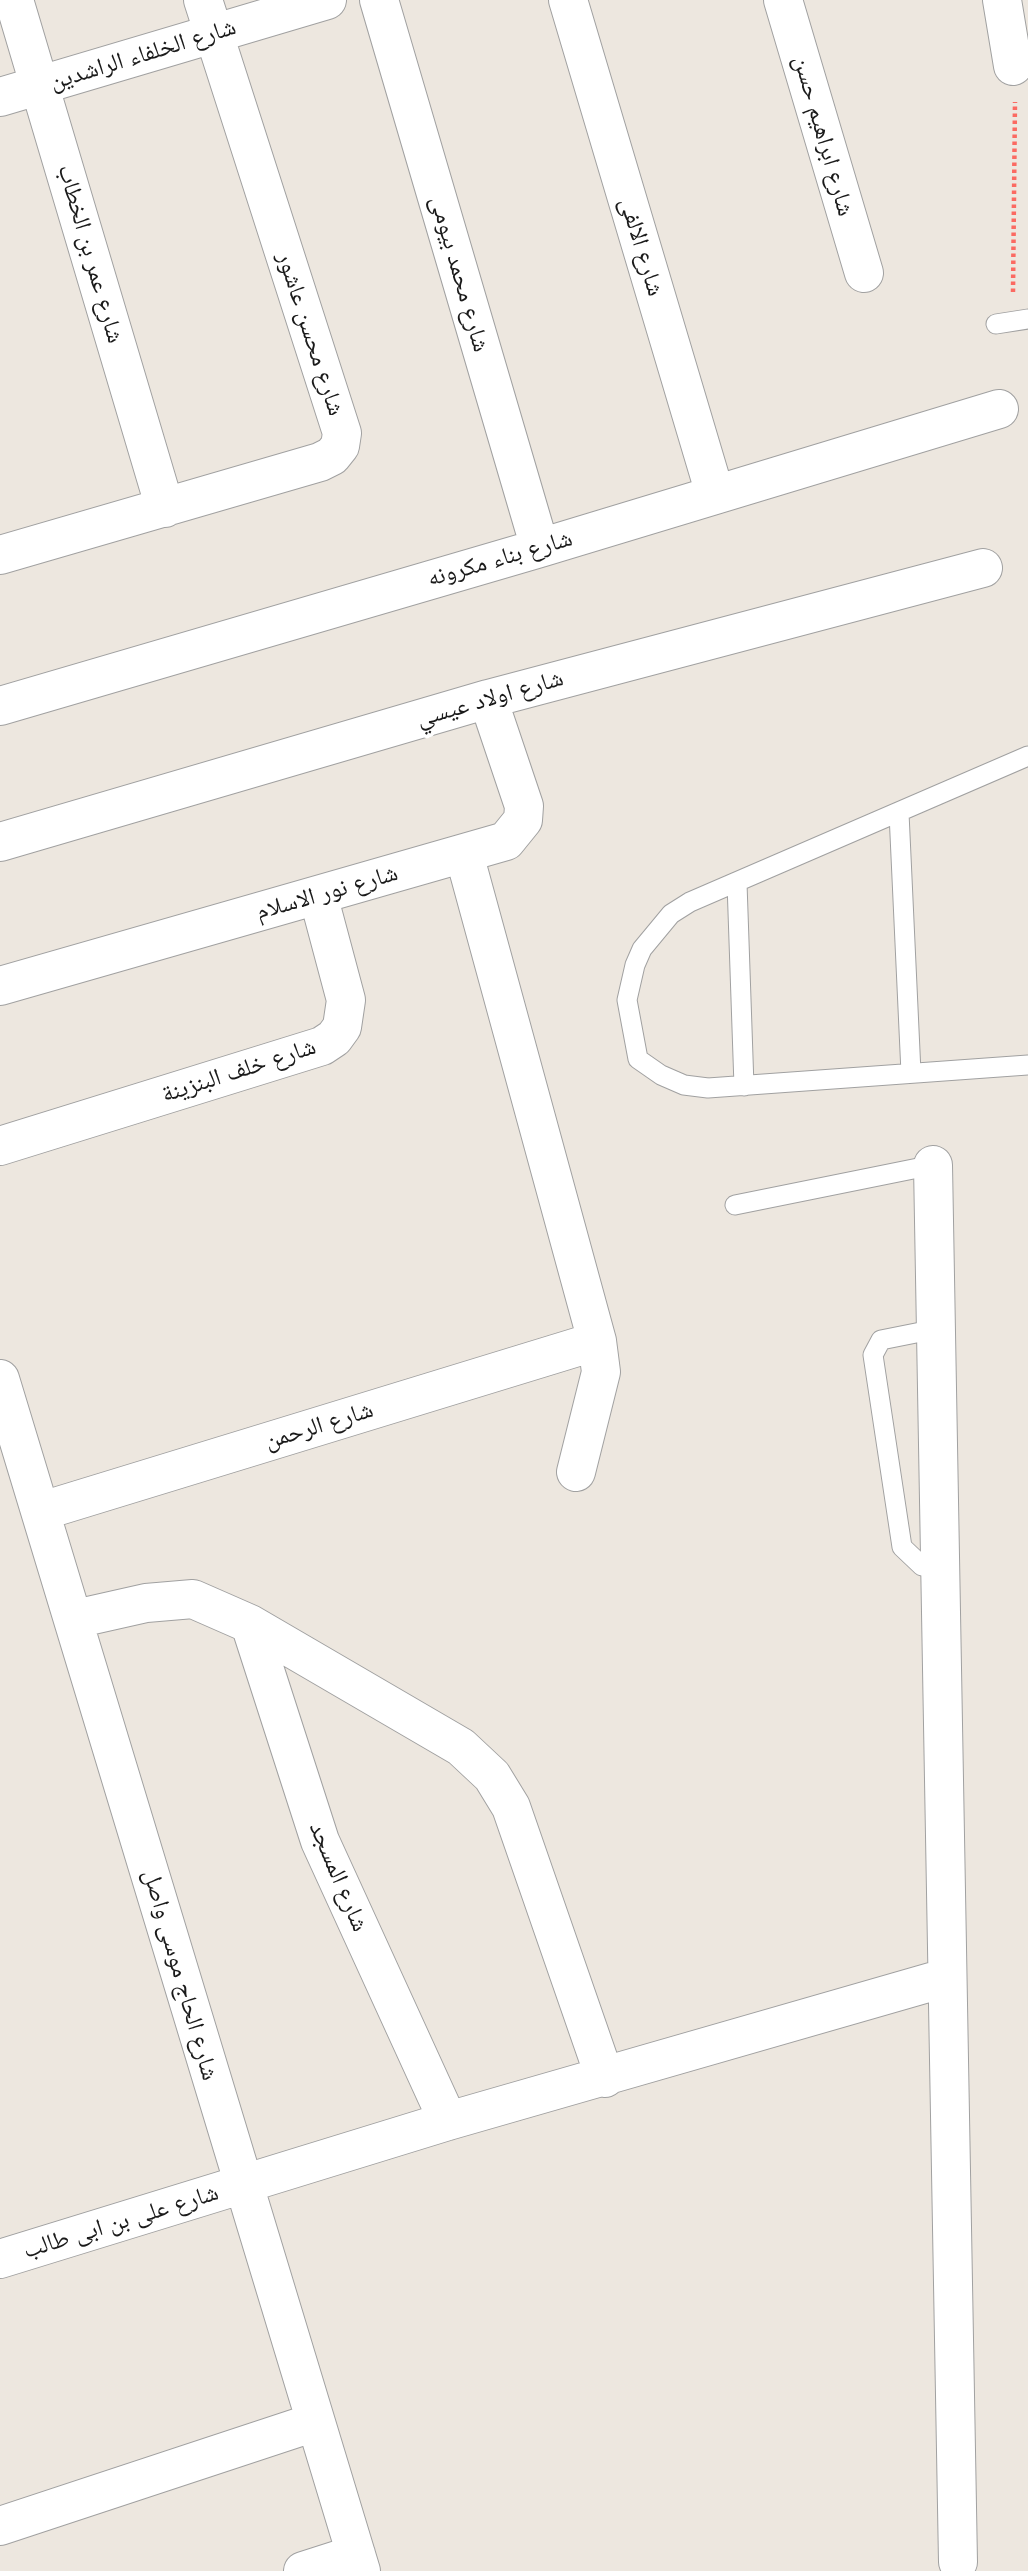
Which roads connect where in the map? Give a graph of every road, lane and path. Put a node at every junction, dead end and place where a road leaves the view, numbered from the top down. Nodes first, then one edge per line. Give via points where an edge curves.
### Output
1 (14, 0) edge
2 (327, 0) edge
3 (379, 0) edge
4 (568, 0) edge
5 (783, 0) edge
6 (1002, 0) edge
7 (208, 17) edge
8 (1013, 66) joint
9 (41, 86) junction
10 (0, 97) edge
11 (864, 273) dead end
12 (1012, 321) edge
13 (999, 409) dead end
14 (715, 494) junction
15 (165, 508) junction
16 (540, 548) junction
17 (0, 555) edge
18 (983, 568) dead end
19 (488, 699) junction
20 (0, 706) edge
21 (1028, 756) edge
22 (899, 813) junction
23 (0, 842) edge
24 (464, 854) junction
25 (737, 883) junction
26 (318, 895) junction
27 (0, 986) edge
28 (1028, 1065) edge
29 (911, 1073) junction
30 (744, 1086) junction
31 (0, 1146) edge
32 (933, 1165) joint
33 (735, 1205) dead end
34 (936, 1329) junction
35 (597, 1340) junction
36 (0, 1379) edge
37 (576, 1472) dead end
38 (42, 1511) junction
39 (939, 1569) junction
40 (75, 1619) junction
41 (250, 1624) junction
42 (945, 1978) junction
43 (606, 2078) junction
44 (448, 2121) junction
45 (242, 2184) junction
46 (0, 2259) edge
47 (314, 2422) junction
48 (0, 2526) edge
49 (958, 2562) dead end
50 (358, 2563) edge
51 (303, 2571) edge

1 - 9 street, شارع عمر بن الخطاب
2 - 7 street, شارع الخلفاء الراشدين
3 - 16 street, شارع محمد بيومى
4 - 14 street, شارع الالفى
5 - 11 street, شارع ابراهيم حسن
6 - 8 street
7 - 9 street, شارع الخلفاء الراشدين
7 - 15 street, شارع محسن عاشور via 342,433 340,446 320,462
8 - 12 path
9 - 10 street, شارع الخلفاء الراشدين
9 - 15 street, شارع عمر بن الخطاب
13 - 14 street, شارع بناء مكرونه
14 - 16 street, شارع بناء مكرونه
15 - 17 street, شارع محسن عاشور
16 - 20 street, شارع بناء مكرونه
18 - 19 street, شارع اولاد عيسي
19 - 23 street, شارع اولاد عيسي
19 - 24 street, شارع نور الاسلام via 521,790 523,820 506,841
21 - 22 lane
22 - 25 lane
22 - 29 lane
24 - 26 street, شارع نور الاسلام
24 - 35 street
25 - 30 lane
25 - 30 lane via 690,902 655,930 635,965 627,1000 638,1059 649,1068 684,1085
26 - 27 street, شارع نور الاسلام
26 - 31 street, شارع خلف البنزينة via 346,1000 342,1027 334,1038 322,1046
28 - 29 lane
29 - 30 lane
32 - 33 lane
32 - 34 street
34 - 39 street
34 - 39 lane via 881,1340 873,1355 902,1547 922,1566
35 - 37 street via 601,1372
35 - 38 street, شارع الرحمن
36 - 38 street, شارع الحاج موسى واصل
38 - 40 street, شارع الحاج موسى واصل
39 - 42 street
40 - 41 street via 146,1603 193,1599
40 - 45 street, شارع الحاج موسى واصل
41 - 43 street via 426,1724 461,1747 492,1776 511,1807
41 - 44 street, شارع المسجد via 320,1841
42 - 43 street, شارع على بن ابى طالب
42 - 49 street
43 - 44 street, شارع على بن ابى طالب
44 - 45 street, شارع على بن ابى طالب
45 - 46 street, شارع على بن ابى طالب
45 - 47 street, شارع الحاج موسى واصل
47 - 48 street
47 - 50 street, شارع الحاج موسى واصل
50 - 51 street

